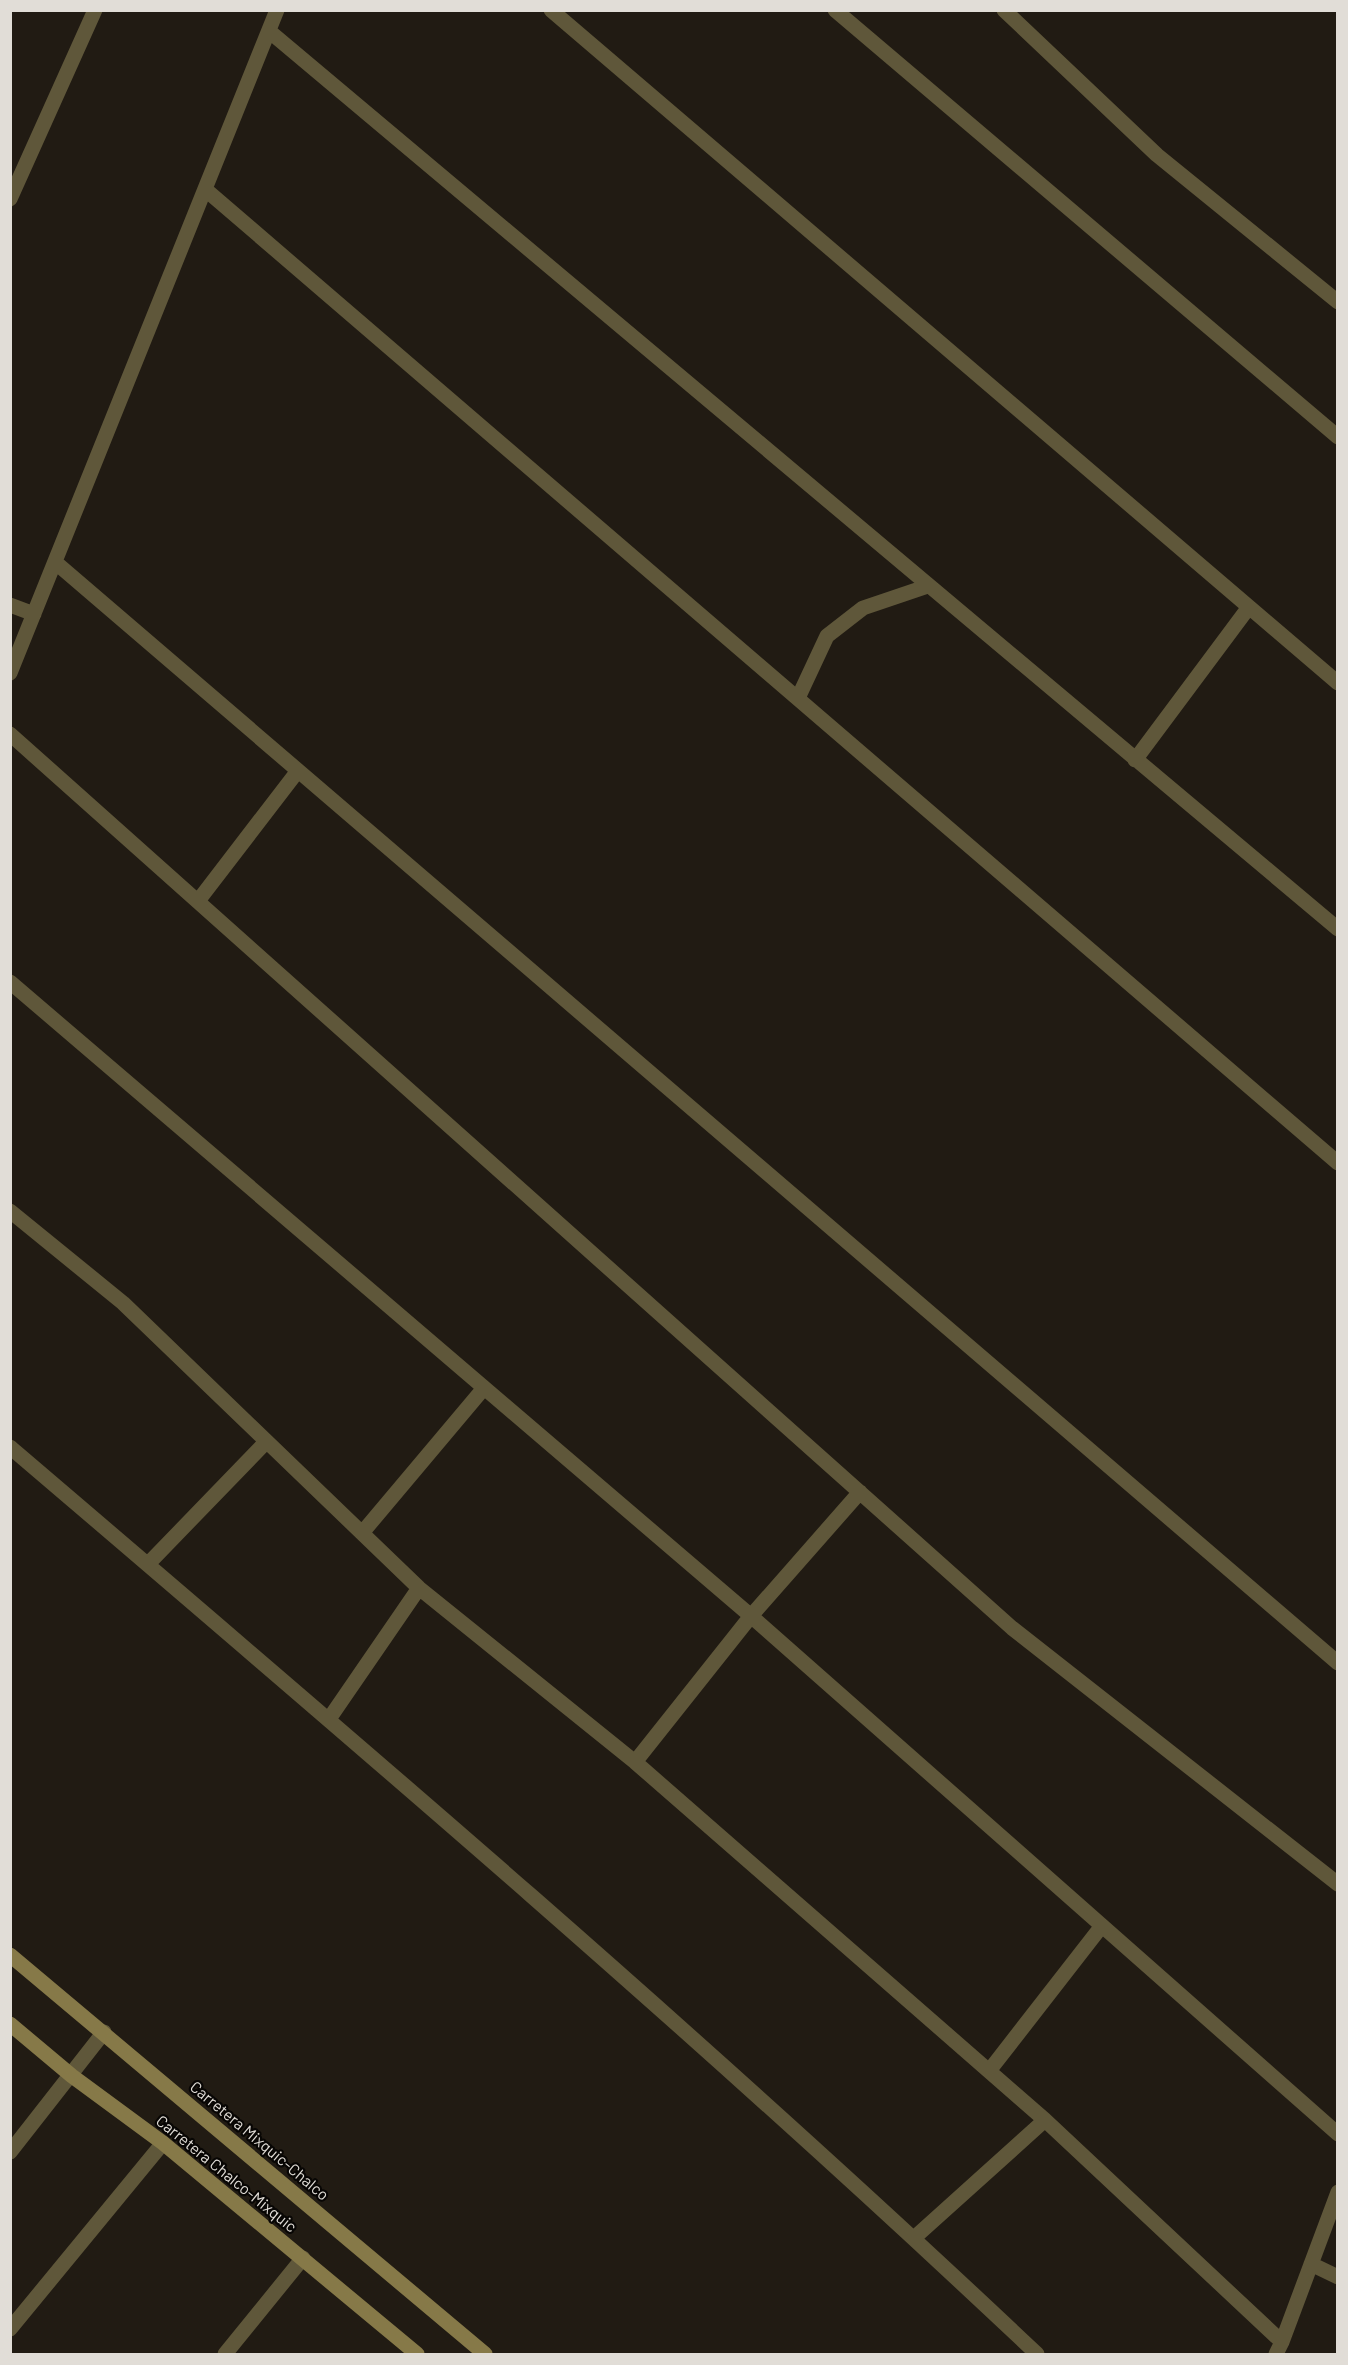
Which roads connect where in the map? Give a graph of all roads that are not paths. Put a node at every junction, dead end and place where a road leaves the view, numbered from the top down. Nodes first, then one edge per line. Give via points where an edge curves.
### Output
1 (95, 10) edge
2 (278, 10) edge
3 (551, 10) edge
4 (835, 10) edge
5 (1004, 10) edge
6 (269, 31) junction
7 (206, 190) junction
8 (10, 199) edge
9 (1338, 302) edge
10 (1338, 437) edge
11 (55, 562) junction
12 (928, 586) junction
13 (10, 605) edge
14 (1250, 607) junction
15 (34, 614) junction
16 (10, 673) edge
17 (1338, 683) edge
18 (798, 699) junction
19 (10, 734) edge
20 (1135, 760) junction
21 (297, 772) junction
22 (198, 901) junction
23 (1338, 929) edge
24 (10, 982) edge
25 (1338, 1163) edge
26 (10, 1211) edge
27 (484, 1388) junction
28 (266, 1442) junction
29 (10, 1447) edge
30 (860, 1492) junction
31 (362, 1533) junction
32 (147, 1564) junction
33 (419, 1588) junction
34 (751, 1616) junction
35 (1338, 1663) edge
36 (329, 1719) junction
37 (635, 1762) junction
38 (1338, 1884) edge
39 (1101, 1927) junction
40 (10, 1954) edge
41 (10, 2024) edge
42 (104, 2032) junction
43 (989, 2071) junction
44 (72, 2076) junction
45 (1045, 2120) junction
46 (1338, 2134) edge
47 (163, 2143) junction
48 (10, 2152) edge
49 (1338, 2192) edge
50 (914, 2238) junction
51 (303, 2258) junction
52 (1311, 2264) junction
53 (1338, 2277) edge
54 (10, 2329) edge
55 (1279, 2348) edge
56 (225, 2355) edge
57 (417, 2355) edge
58 (485, 2355) edge
59 (1037, 2355) edge

1 - 8 street
2 - 6 street
3 - 14 street
4 - 10 street
5 - 9 street via 1158,155
6 - 7 street
6 - 12 street
7 - 11 street
7 - 18 street
11 - 15 street
11 - 21 street
12 - 18 street via 863,608 827,636
12 - 20 street
13 - 15 street
14 - 17 street
14 - 20 street
15 - 16 street
18 - 25 street
19 - 22 street
20 - 23 street
21 - 22 street
21 - 35 street
22 - 30 street
24 - 27 street
26 - 28 street via 123,1303
27 - 31 street
27 - 34 street
28 - 31 street
28 - 32 street
29 - 32 street
30 - 34 street
30 - 38 street via 1012,1628
31 - 33 street
32 - 36 street
33 - 36 street
33 - 37 street
34 - 37 street
34 - 39 street
36 - 50 street via 580,1936
37 - 43 street
39 - 43 street
39 - 46 street
40 - 42 main road, Carretera Mixquic-Chalco
41 - 44 main road, Carretera Chalco-Mixquic
42 - 44 street
42 - 58 main road, Carretera Mixquic-Chalco
43 - 45 street
44 - 47 main road, Carretera Chalco-Mixquic
44 - 48 street
45 - 50 street
45 - 55 street
47 - 51 main road, Carretera Chalco-Mixquic
47 - 54 street
49 - 52 street
50 - 59 street
51 - 56 street
51 - 57 main road, Carretera Chalco-Mixquic
52 - 53 street
52 - 55 street

